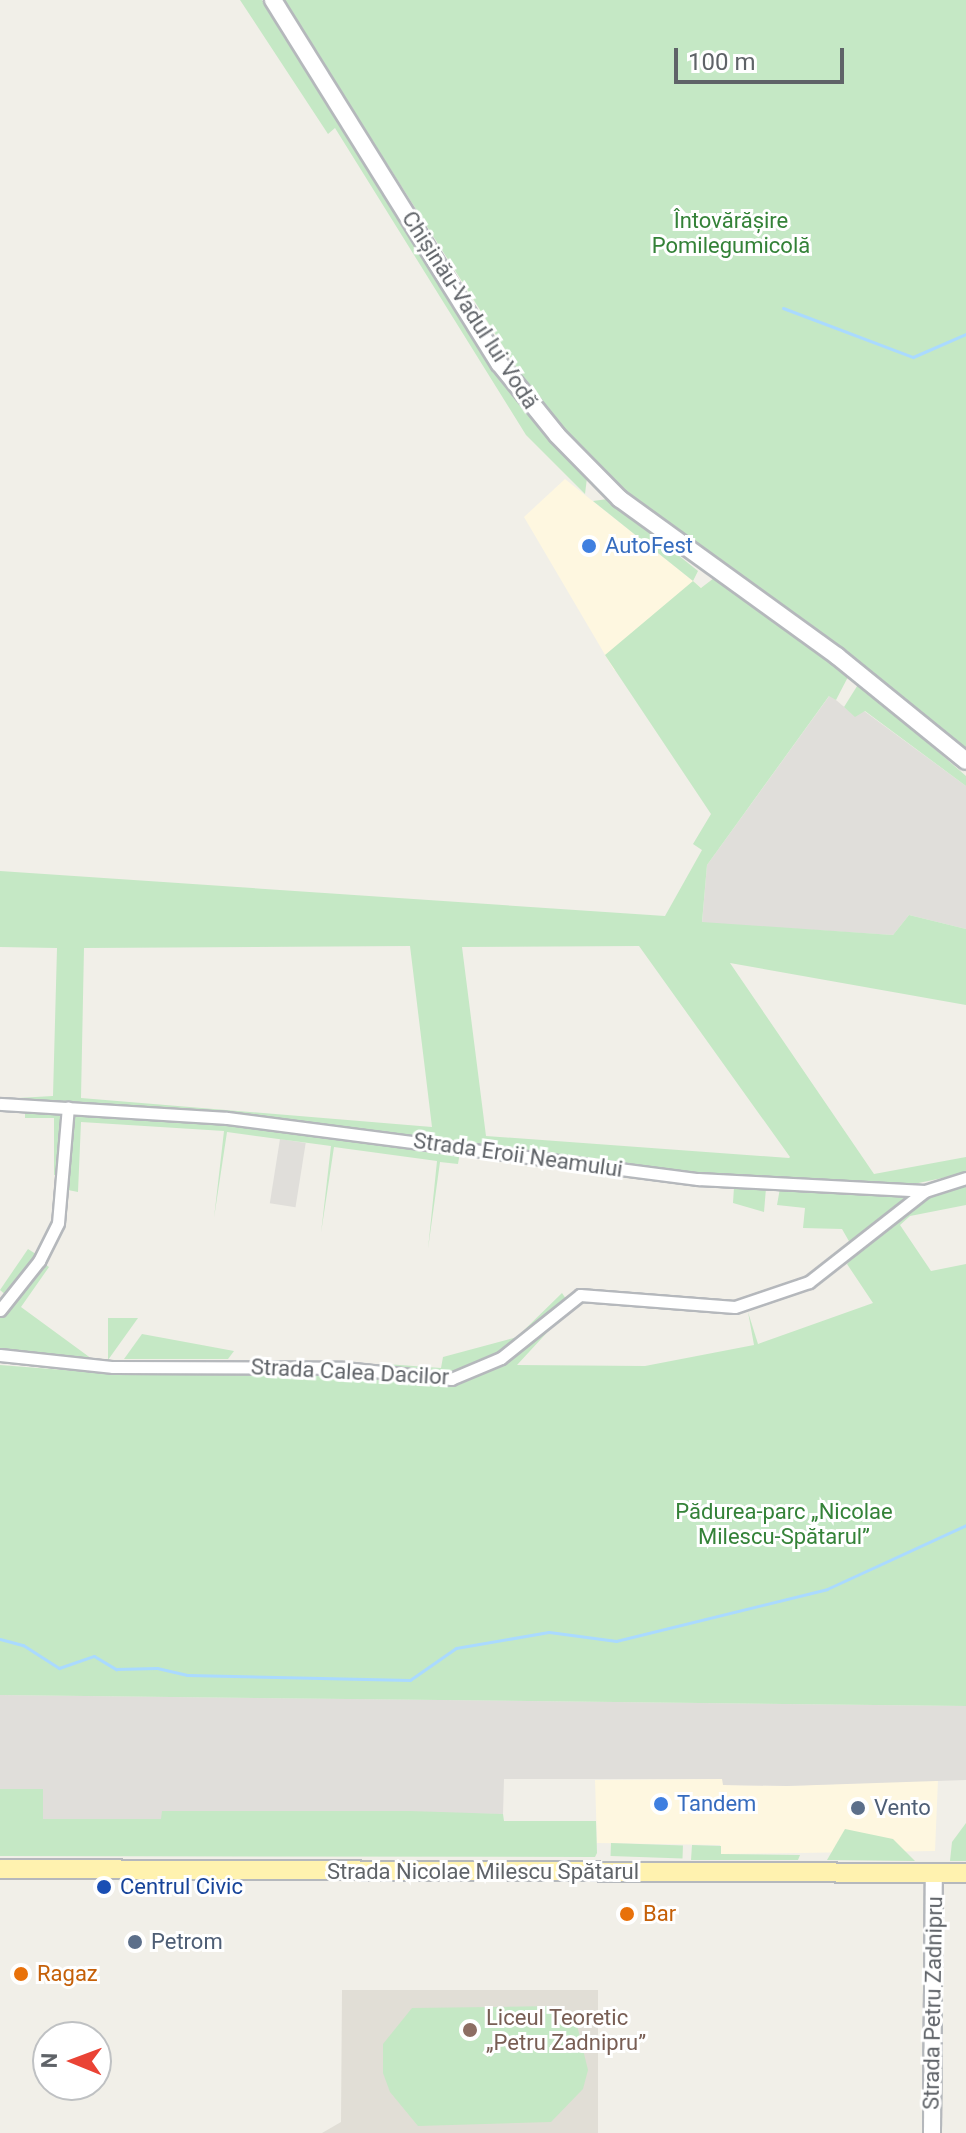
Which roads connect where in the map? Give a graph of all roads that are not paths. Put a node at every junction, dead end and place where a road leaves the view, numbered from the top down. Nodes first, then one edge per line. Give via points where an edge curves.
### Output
1 (273, 0) edge
2 (966, 761) edge
3 (0, 1104) edge
4 (68, 1107) junction
5 (966, 1178) edge
6 (925, 1191) junction
7 (0, 1310) edge
8 (0, 1355) edge
9 (0, 1869) edge
10 (934, 1873) junction
11 (966, 1873) edge
12 (932, 2133) edge

1 - 2 main road, Chișinău-Vadul lui Vodă via 527,401 620,499 837,656
3 - 4 street, Strada Eroii Neamului
4 - 6 street, Strada Eroii Neamului via 334,1130 671,1176
4 - 7 street via 58,1223 39,1261
5 - 6 street, Strada Eroii Neamului
6 - 8 street, Strada Calea Dacilor via 828,1270 796,1287 735,1307 580,1295 501,1358 451,1379 344,1368 113,1367
9 - 10 main road, Strada Nicolae Milescu Spătarul
10 - 11 main road, Strada Nicolae Milescu Spătarul
10 - 12 main road, Strada Petru Zadnipru

